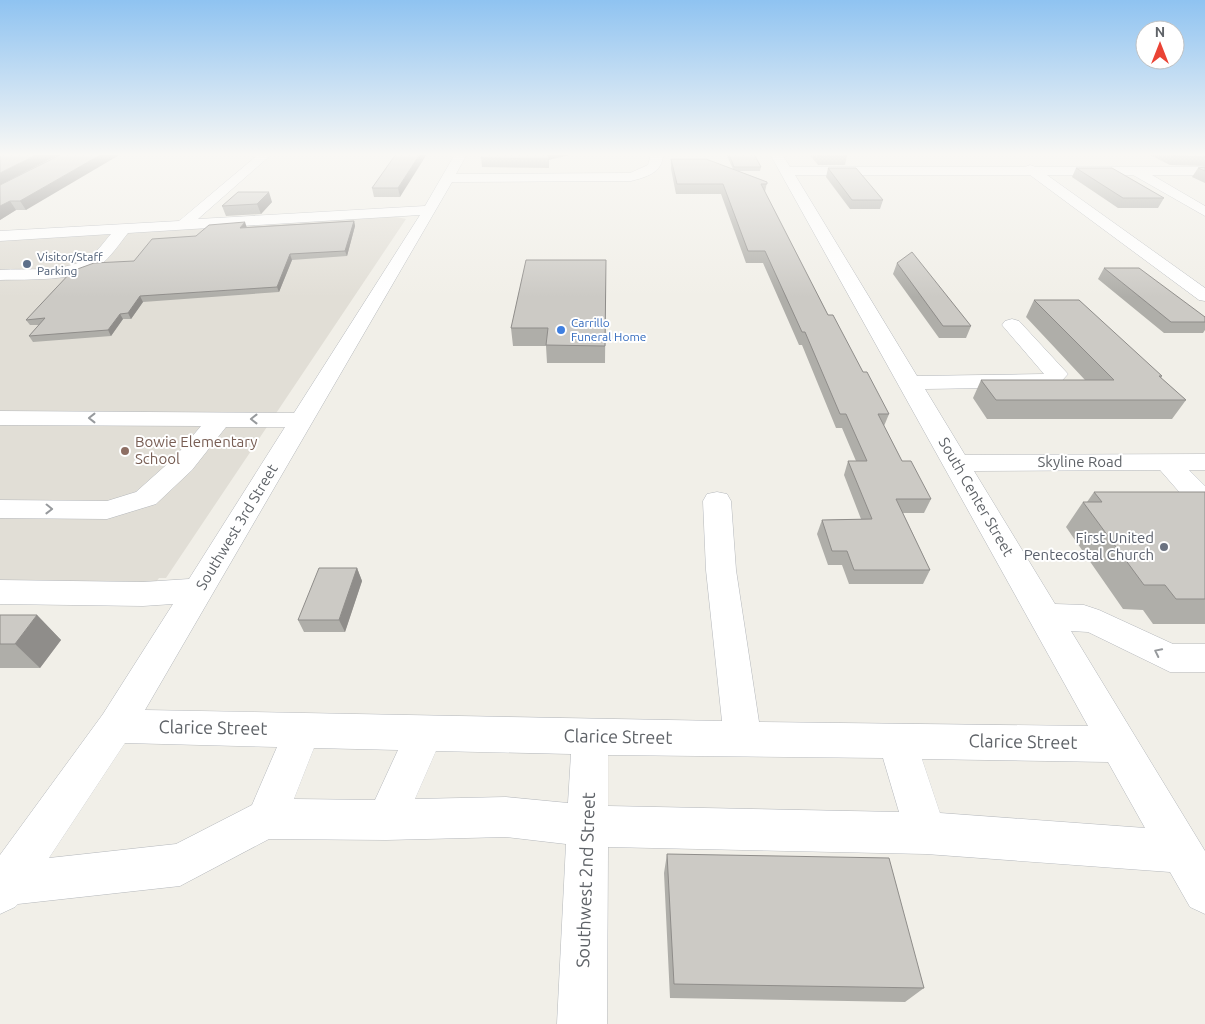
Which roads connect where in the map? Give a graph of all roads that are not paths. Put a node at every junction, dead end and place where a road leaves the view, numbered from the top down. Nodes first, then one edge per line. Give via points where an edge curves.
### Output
1 (210, 202) edge
2 (435, 202) edge
3 (804, 202) edge
4 (1075, 202) edge
5 (1188, 202) edge
6 (430, 210) junction
7 (1205, 212) edge
8 (183, 225) junction
9 (123, 228) junction
10 (0, 236) edge
11 (20, 262) edge
12 (0, 275) edge
13 (1205, 296) edge
14 (1012, 325) dead end
15 (909, 383) junction
16 (0, 418) edge
17 (220, 419) junction
18 (303, 420) junction
19 (1167, 462) junction
20 (1205, 462) edge
21 (956, 463) junction
22 (718, 501) dead end
23 (1205, 503) edge
24 (0, 509) edge
25 (199, 590) junction
26 (0, 592) edge
27 (1045, 617) junction
28 (1205, 658) edge
29 (116, 726) junction
30 (302, 730) junction
31 (424, 733) junction
32 (590, 737) junction
33 (743, 739) junction
34 (897, 741) junction
35 (1119, 744) junction
36 (266, 819) junction
37 (386, 820) junction
38 (588, 826) junction
39 (926, 833) junction
40 (1182, 852) junction
41 (3, 888) edge
42 (1205, 892) edge
43 (582, 1024) edge

1 - 8 street
2 - 6 street, Southwest 3rd Street
3 - 15 street, South Center Street
4 - 13 street
5 - 7 street
6 - 8 street
6 - 18 street, Southwest 3rd Street
8 - 9 street
9 - 10 street
9 - 11 street via 93,262 64,271
11 - 12 street
14 - 15 street via 1057,374 1050,380
15 - 21 street, South Center Street
17 -> 16 street
18 -> 17 street
24 -> 17 street via 107,510 146,498 183,464
18 - 25 street, Southwest 3rd Street
19 - 20 street, Skyline Road
19 - 21 street, Skyline Road
19 - 23 street
21 - 27 street, South Center Street
22 - 33 street via 721,570
25 - 26 street via 143,594
25 - 29 street, Southwest 3rd Street
28 -> 27 street via 1170,658 1084,618
27 - 35 street, South Center Street
29 - 30 street, Clarice Street
29 - 41 street, Southwest 3rd Street
30 - 31 street, Clarice Street
30 - 36 street
31 - 32 street, Clarice Street
31 - 37 street
32 - 33 street, Clarice Street
32 - 38 street, Southwest 2nd Street
33 - 34 street, Clarice Street
34 - 35 street, Clarice Street
34 - 39 street
35 - 40 street, South Center Street
36 - 37 street
36 - 41 street via 180,865
37 - 38 street via 506,817
38 - 39 street
38 - 43 street, Southwest 2nd Street
39 - 40 street
40 - 42 street, South Center Street

